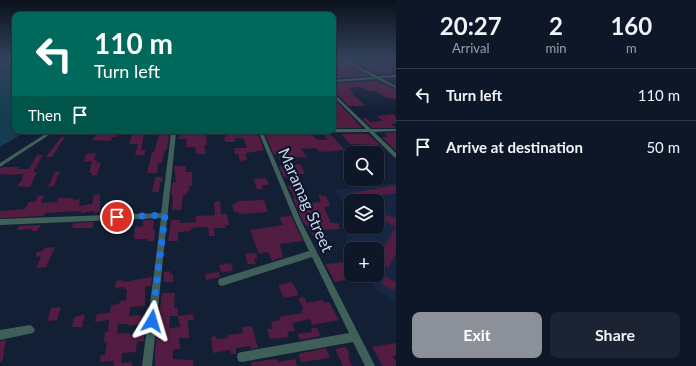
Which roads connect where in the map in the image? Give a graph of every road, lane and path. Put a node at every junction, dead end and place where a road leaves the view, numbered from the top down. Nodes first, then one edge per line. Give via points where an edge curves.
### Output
1 (377, 77) joint
2 (336, 81) edge
3 (396, 87) edge
4 (336, 97) edge
5 (396, 130) edge
6 (336, 131) edge
7 (369, 131) junction
8 (48, 134) edge
9 (174, 134) edge
10 (261, 134) edge
11 (396, 156) edge
12 (0, 165) edge
13 (165, 215) junction
14 (0, 222) edge
15 (314, 253) junction
16 (222, 282) dead end
17 (30, 330) dead end
18 (0, 335) edge
19 (354, 337) junction
20 (242, 357) dead end
21 (147, 366) edge
22 (370, 366) edge

1 - 2 street
1 - 3 street
4 - 7 street
5 - 7 street
6 - 7 street
7 - 11 street
8 - 12 street
9 - 13 street
10 - 15 street, Maramag Street
13 - 14 street
13 - 21 street
15 - 16 street
15 - 19 street, Maramag Street
17 - 18 street
19 - 20 street
19 - 22 street, Maramag Street

